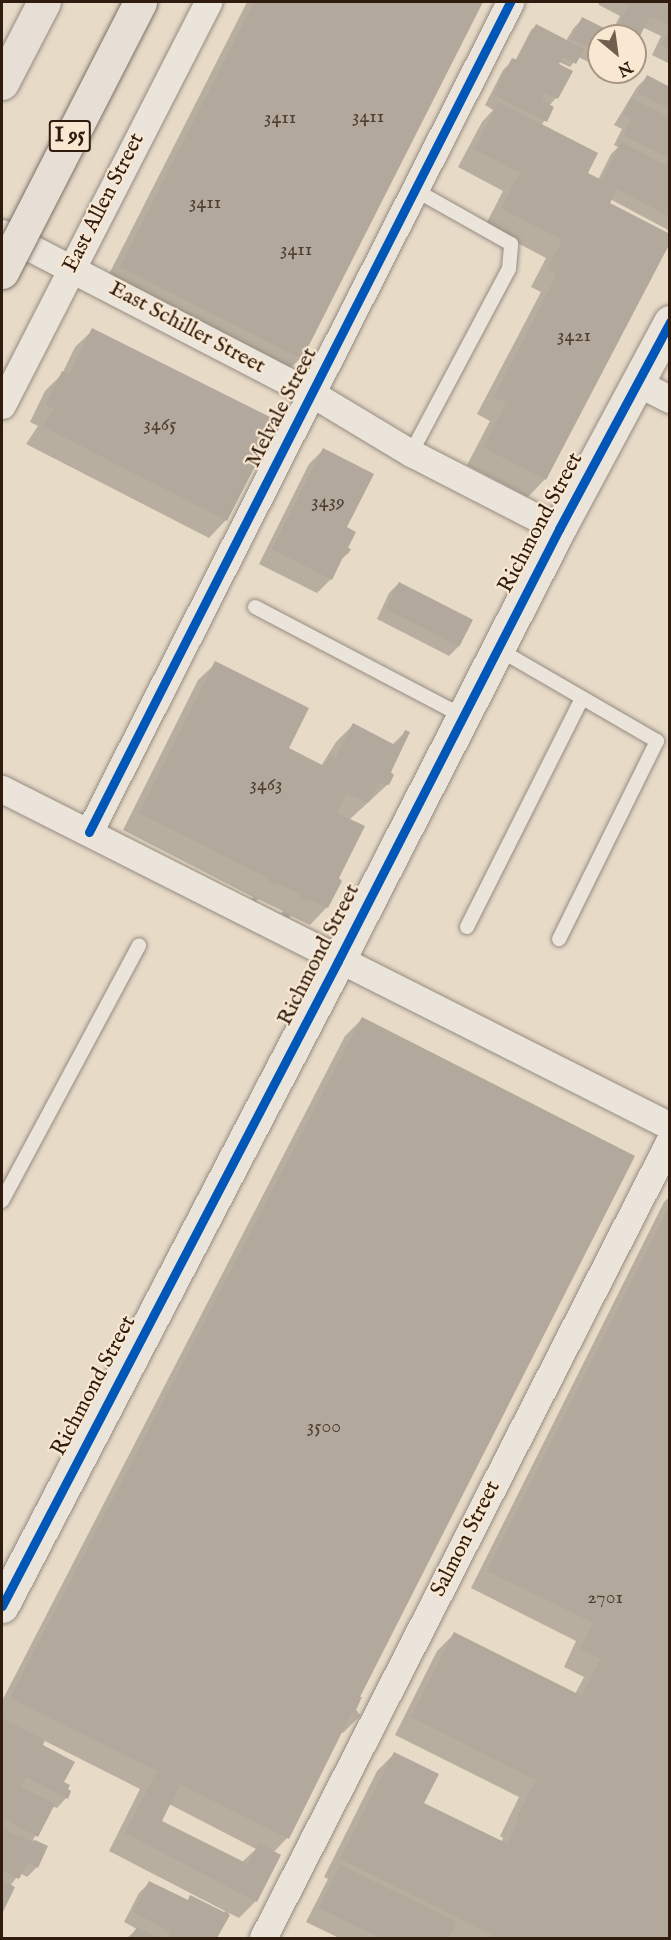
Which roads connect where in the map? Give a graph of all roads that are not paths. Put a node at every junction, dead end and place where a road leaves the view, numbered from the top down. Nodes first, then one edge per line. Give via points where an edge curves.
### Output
1 (44, 2) edge
2 (140, 2) edge
3 (208, 2) edge
4 (510, 2) edge
5 (2, 83) edge
6 (415, 190) junction
7 (2, 233) edge
8 (70, 267) junction
9 (2, 272) edge
10 (669, 322) edge
11 (638, 382) junction
12 (310, 393) junction
13 (669, 399) edge
14 (2, 405) edge
15 (411, 453) junction
16 (559, 529) junction
17 (255, 607) dead end
18 (498, 649) junction
19 (582, 698) junction
20 (463, 716) junction
21 (2, 789) edge
22 (90, 832) junction
23 (467, 927) dead end
24 (558, 939) dead end
25 (139, 945) dead end
26 (338, 961) junction
27 (669, 1126) edge
28 (669, 1140) edge
29 (2, 1201) edge
30 (2, 1606) edge
31 (263, 1938) edge

1 - 5 highway
2 - 9 highway, I 95, bridge
3 - 8 street, East Allen Street
4 - 6 street, Melvale Street
6 - 12 street, Melvale Street
6 - 15 lane via 511,244 509,269
7 - 8 street, East Schiller Street
8 - 12 street, East Schiller Street
8 - 14 street, East Allen Street
10 - 11 main road, Richmond Street
11 - 13 street
11 - 16 main road, Richmond Street
12 - 15 street, East Schiller Street
12 - 22 street, Melvale Street
15 - 16 street, East Schiller Street
16 - 18 main road, Richmond Street
17 - 20 lane
18 - 19 lane
18 - 20 main road, Richmond Street
19 - 23 lane
19 - 24 lane via 657,741
20 - 26 main road, Richmond Street
21 - 22 street
22 - 26 street
25 - 29 lane
26 - 27 street
26 - 30 main road, Richmond Street
28 - 31 street, Salmon Street

